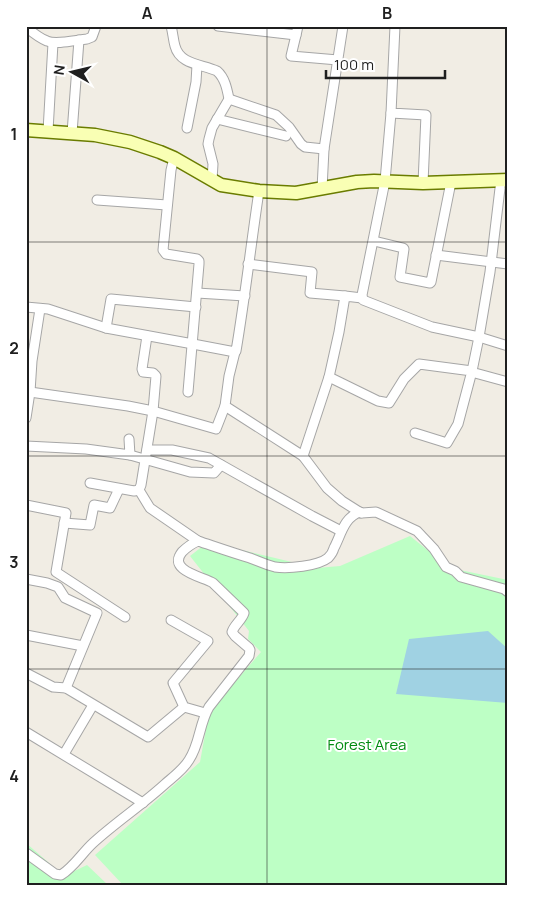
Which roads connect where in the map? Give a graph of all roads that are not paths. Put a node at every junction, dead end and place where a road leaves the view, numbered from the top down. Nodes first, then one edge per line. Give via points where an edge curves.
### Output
1 (96, 26) edge
2 (171, 26) edge
3 (218, 26) edge
4 (343, 26) edge
5 (395, 26) edge
6 (26, 27) edge
7 (297, 30) edge
8 (78, 40) junction
9 (53, 43) junction
10 (338, 60) junction
11 (197, 65) junction
12 (229, 99) junction
13 (390, 113) junction
14 (217, 119) junction
15 (187, 128) dead end
16 (26, 130) edge
17 (48, 131) junction
18 (72, 133) junction
19 (286, 136) dead end
20 (324, 149) junction
21 (174, 158) junction
22 (212, 180) junction
23 (504, 180) edge
24 (385, 181) junction
25 (451, 182) junction
26 (423, 183) junction
27 (322, 189) junction
28 (259, 191) junction
29 (97, 200) dead end
30 (167, 205) junction
31 (374, 241) junction
32 (436, 255) junction
33 (492, 262) junction
34 (248, 264) junction
35 (508, 264) edge
36 (197, 293) junction
37 (245, 296) junction
38 (344, 296) junction
39 (362, 298) junction
40 (26, 307) edge
41 (196, 307) junction
42 (40, 309) junction
43 (106, 328) junction
44 (147, 336) junction
45 (479, 337) junction
46 (193, 344) junction
47 (508, 346) edge
48 (234, 352) junction
49 (472, 371) junction
50 (328, 376) junction
51 (508, 382) edge
52 (30, 392) junction
53 (188, 392) dead end
54 (225, 406) junction
55 (153, 411) junction
56 (26, 418) edge
57 (416, 433) dead end
58 (129, 439) dead end
59 (26, 446) edge
60 (130, 455) junction
61 (147, 455) junction
62 (303, 456) junction
63 (221, 465) junction
64 (90, 483) dead end
65 (119, 488) junction
66 (139, 490) junction
67 (26, 505) edge
68 (362, 513) junction
69 (64, 524) junction
70 (341, 531) junction
71 (198, 541) junction
72 (26, 579) edge
73 (508, 592) edge
74 (125, 616) dead end
75 (171, 620) dead end
76 (26, 636) edge
77 (83, 646) junction
78 (26, 673) edge
79 (66, 688) junction
80 (93, 705) junction
81 (184, 707) junction
82 (205, 713) junction
83 (26, 732) edge
84 (64, 754) junction
85 (143, 803) junction
86 (26, 853) edge

1 - 8 street via 92,37
2 - 11 street via 177,52
3 - 7 street
4 - 10 street
5 - 13 street
6 - 9 street
7 - 10 street via 291,56
8 - 9 street
8 - 18 street
9 - 17 street
10 - 20 street
11 - 12 street via 220,74
11 - 15 street
12 - 14 street
12 - 20 street via 276,115 305,147
13 - 24 street
13 - 26 street via 426,115
14 - 19 street
14 - 22 street via 208,144 213,161
16 - 17 street
17 - 18 street
18 - 21 street via 130,142
20 - 27 street
21 - 22 street
21 - 30 street
22 - 28 street via 221,185
23 - 25 street
23 - 33 street
24 - 26 street
24 - 27 street via 357,182
24 - 31 street
25 - 26 street
25 - 32 street
27 - 28 street via 296,193
28 - 34 street
29 - 30 street
30 - 36 street via 163,250 166,254 199,261
31 - 32 street via 404,249 402,278 430,283
31 - 39 street
32 - 33 street
33 - 35 street
33 - 45 street
34 - 37 street
34 - 38 street via 312,272 310,293
36 - 37 street
36 - 41 street
37 - 48 street
38 - 39 street
38 - 50 street
39 - 45 street via 432,327
40 - 42 street
41 - 43 street via 111,299
41 - 46 street
42 - 43 street
42 - 52 street
43 - 44 street
44 - 46 street
44 - 55 street via 142,369 156,376
45 - 47 street
45 - 49 street
46 - 48 street
46 - 53 street
48 - 54 street
49 - 50 street via 419,364 388,403
49 - 51 street
49 - 57 street via 458,424 447,443
50 - 62 street
52 - 55 street
52 - 56 street
54 - 55 street via 216,428
54 - 62 street
55 - 61 street
58 - 60 street
59 - 60 street
60 - 61 street
61 - 63 street via 172,450 209,458
61 - 63 street via 190,472 214,473
61 - 66 street
62 - 68 street via 326,488
63 - 70 street
64 - 65 street
65 - 66 street
65 - 69 street via 110,508 94,504 90,525
66 - 71 street via 150,508
67 - 69 street via 66,513
68 - 70 street via 349,518
68 - 73 street via 376,512 417,531 446,567 461,577
69 - 74 street via 56,572
70 - 71 street via 327,559 288,567 274,566
71 - 82 street via 180,555 181,567 213,583 242,610 243,616 232,632 250,650 249,656
72 - 77 street via 58,587 65,598 97,612
75 - 81 street via 208,641 173,683
76 - 77 street
77 - 79 street
78 - 79 street via 54,687
79 - 80 street
80 - 81 street via 148,737
80 - 84 street
81 - 82 street
82 - 85 street via 194,753 188,762
83 - 84 street
84 - 85 street
85 - 86 street via 94,842 61,875

